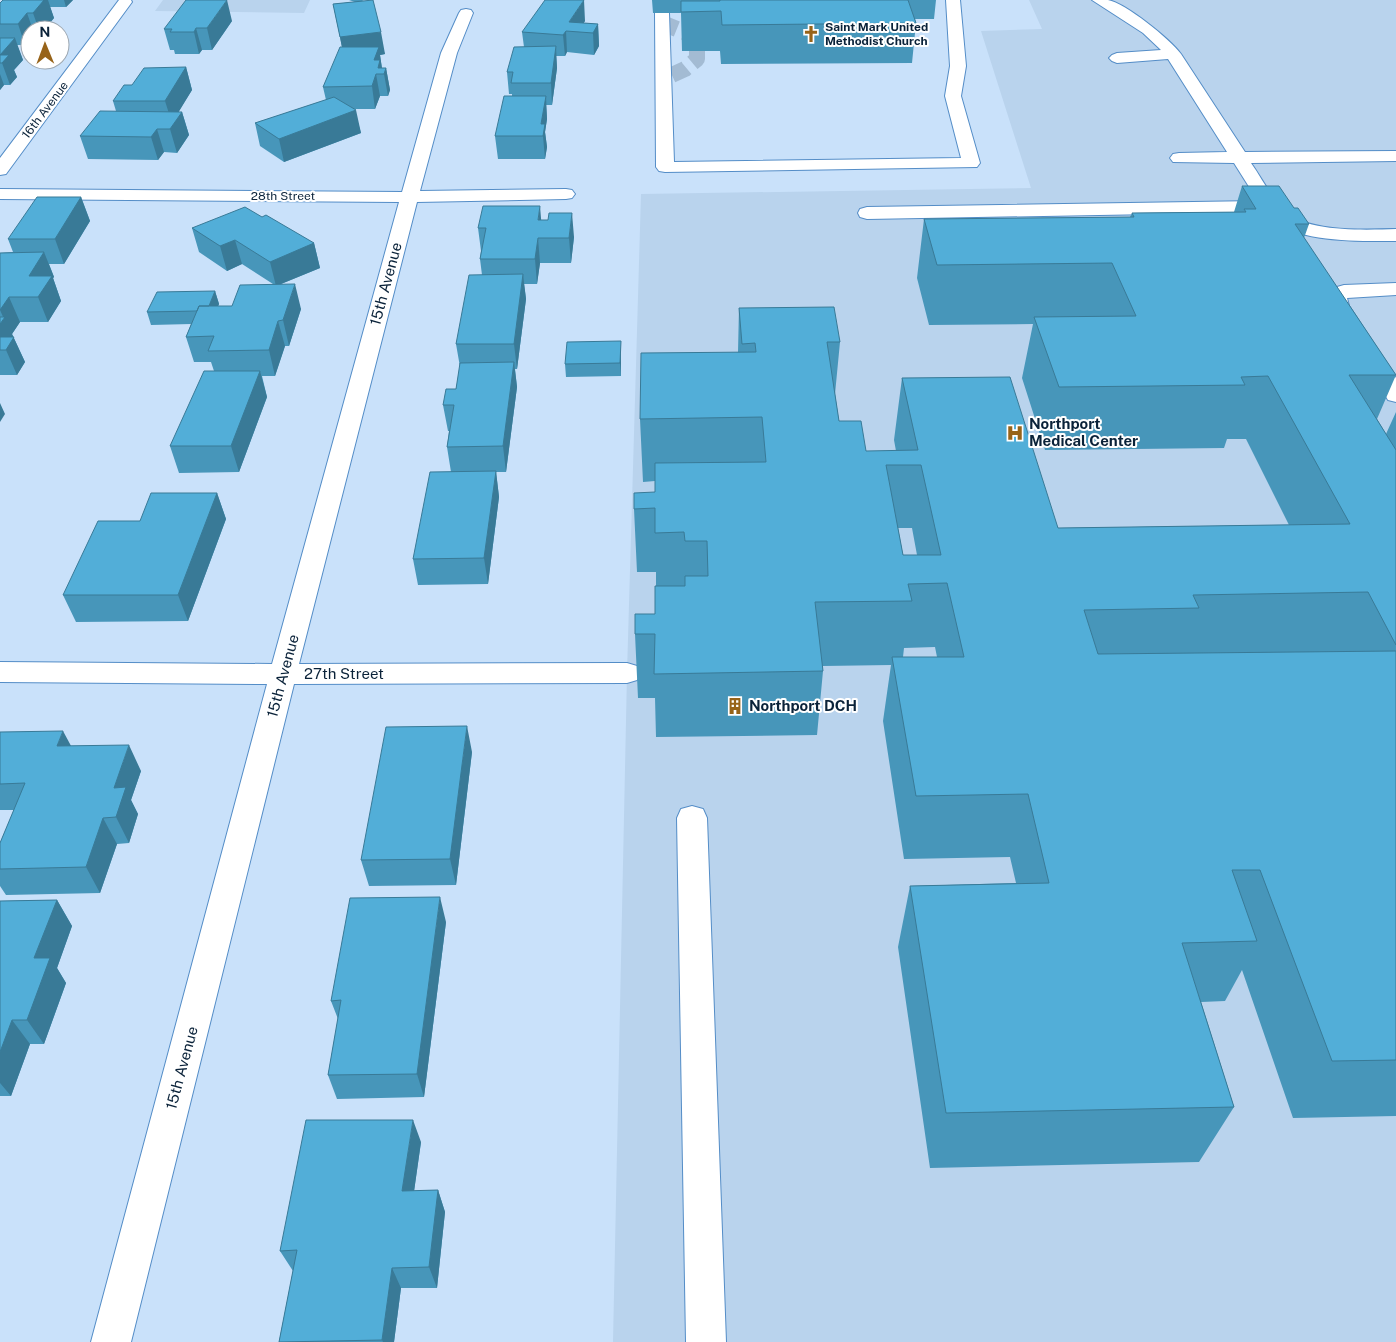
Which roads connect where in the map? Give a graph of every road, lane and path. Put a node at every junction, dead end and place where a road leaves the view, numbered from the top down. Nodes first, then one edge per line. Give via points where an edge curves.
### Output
1 (953, 0) edge
2 (1099, 0) edge
3 (125, 2) dead end
4 (466, 13) dead end
5 (662, 13) dead end
6 (1173, 54) junction
7 (1117, 58) dead end
8 (1396, 156) edge
9 (1239, 157) junction
10 (1179, 158) dead end
11 (0, 170) edge
12 (0, 194) edge
13 (566, 194) dead end
14 (410, 197) junction
15 (1270, 206) junction
16 (1148, 208) junction
17 (867, 212) dead end
18 (1159, 228) edge
19 (1314, 231) junction
20 (1396, 235) edge
21 (1302, 248) edge
22 (1396, 290) edge
23 (1396, 395) edge
24 (0, 672) edge
25 (627, 672) dead end
26 (283, 674) junction
27 (692, 818) dead end
28 (111, 1342) edge
29 (706, 1342) edge

1 - 5 street via 958,66 953,96 971,163 665,168
2 - 6 street via 1145,27
3 - 11 street, 16th Avenue
4 - 14 street, 15th Avenue via 449,53
6 - 7 street
6 - 9 street
8 - 9 street
9 - 10 street
9 - 15 street
12 - 14 street, 28th Street
13 - 14 street, 28th Street
14 - 26 street, 15th Avenue
15 - 16 street
15 - 19 street via 1274,213 1289,223
16 - 17 street
16 - 18 street
19 - 20 street
19 - 21 street
22 - 23 street via 1344,291 1337,297 1338,306
24 - 26 street, 27th Street
25 - 26 street, 27th Street
26 - 28 street, 15th Avenue
27 - 29 street

